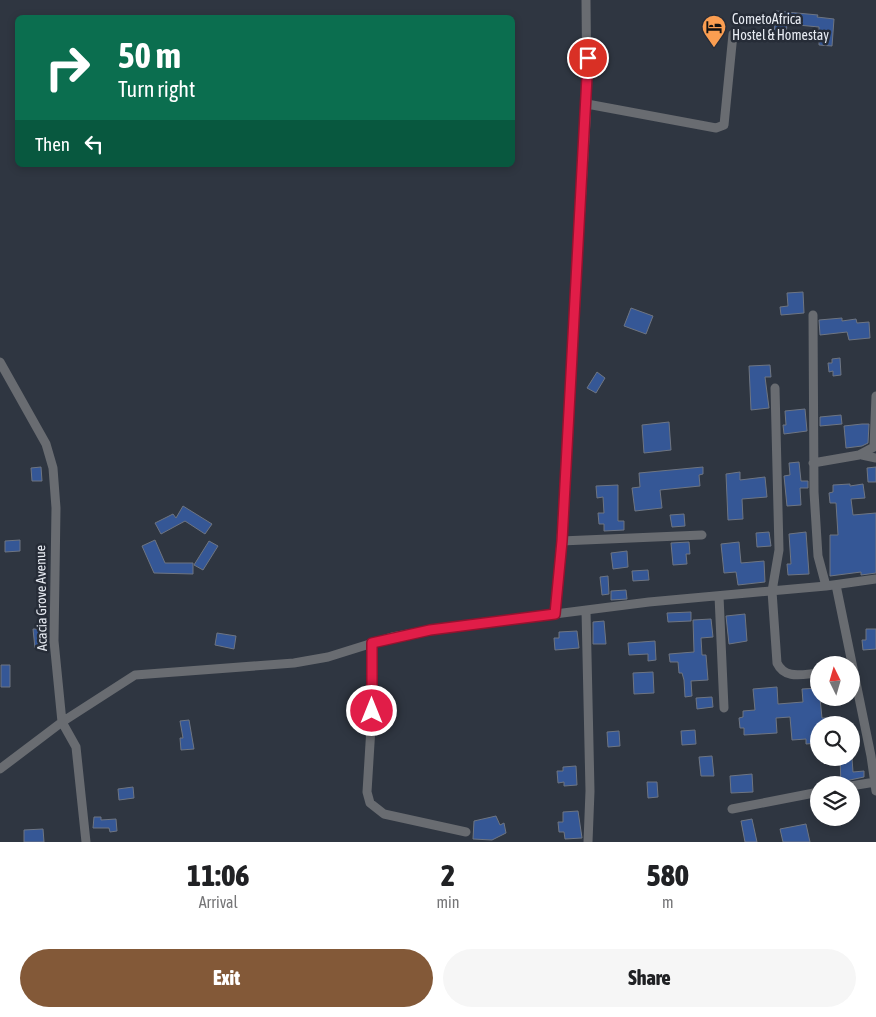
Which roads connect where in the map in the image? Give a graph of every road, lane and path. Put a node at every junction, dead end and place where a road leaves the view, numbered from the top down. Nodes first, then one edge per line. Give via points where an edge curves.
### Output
1 (586, 0) edge
2 (733, 34) dead end
3 (587, 104) junction
4 (813, 316) dead end
5 (0, 362) edge
6 (775, 388) dead end
7 (876, 396) edge
8 (859, 455) junction
9 (876, 458) edge
10 (813, 463) junction
11 (702, 534) dead end
12 (562, 541) junction
13 (876, 579) edge
14 (836, 585) junction
15 (826, 586) junction
16 (772, 591) junction
17 (719, 596) junction
18 (586, 610) junction
19 (555, 614) junction
20 (372, 643) junction
21 (848, 656) edge
22 (810, 674) edge
23 (858, 706) edge
24 (724, 708) dead end
25 (62, 722) junction
26 (0, 769) edge
27 (860, 786) edge
28 (875, 786) edge
29 (810, 794) edge
30 (732, 809) dead end
31 (466, 832) dead end
32 (86, 842) edge
33 (588, 842) edge

1 - 3 street
2 - 3 street via 722,128
3 - 12 street
4 - 10 street
5 - 25 street, Acacia Grove Avenue via 46,444 53,468 56,508 54,641
6 - 16 street via 778,550
7 - 8 street via 876,443
8 - 9 street
8 - 10 street
10 - 15 street via 818,556
11 - 12 street
12 - 19 street
13 - 14 street
14 - 15 street
14 - 21 street
15 - 16 street
16 - 17 street
16 - 22 street via 780,670 787,675
17 - 18 street
17 - 24 street
18 - 19 street
18 - 33 street
19 - 20 street via 430,630
20 - 25 street via 328,657 294,663 135,675
20 - 31 street via 367,792 370,803 384,814
23 - 28 street
25 - 26 street
25 - 32 street, Acacia Grove Avenue via 76,747
27 - 28 street
29 - 30 street

